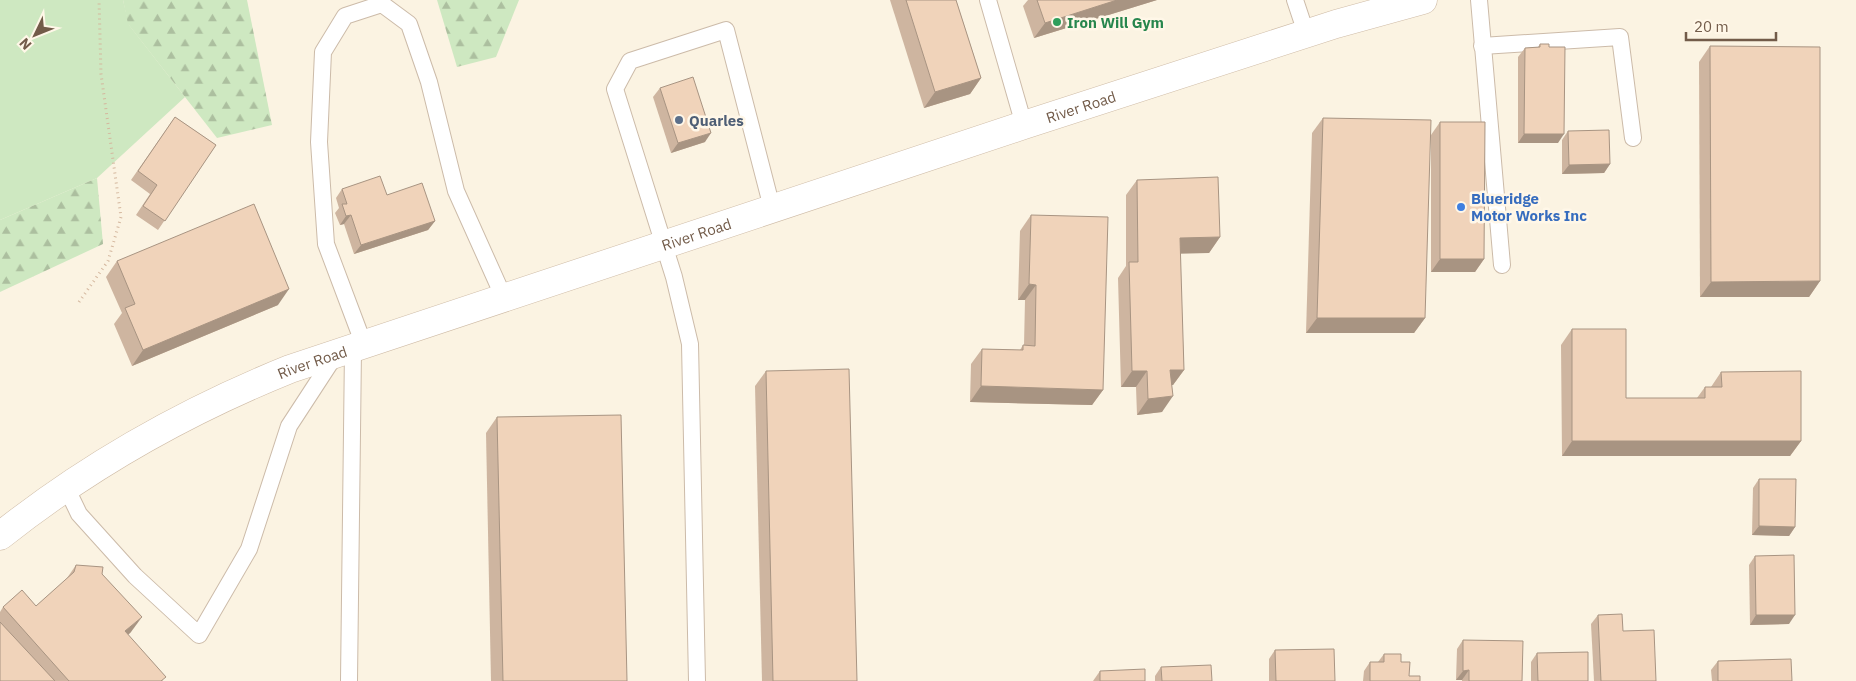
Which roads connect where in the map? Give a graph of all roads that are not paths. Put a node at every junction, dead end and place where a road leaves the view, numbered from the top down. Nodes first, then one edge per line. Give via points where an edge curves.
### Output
1 (988, 0) edge
2 (1295, 0) edge
3 (1423, 0) edge
4 (1479, 0) edge
5 (1306, 33) junction
6 (1482, 46) junction
7 (1024, 125) junction
8 (1633, 138) dead end
9 (772, 208) junction
10 (664, 244) junction
11 (1502, 265) dead end
12 (504, 298) junction
13 (351, 349) junction
14 (66, 487) junction
15 (0, 536) edge
16 (349, 681) edge
17 (697, 681) edge

1 - 7 lane
2 - 5 lane
3 - 5 street, River Road
4 - 6 lane
5 - 7 street, River Road
6 - 8 lane via 1620,37
6 - 11 lane
7 - 9 street, River Road
9 - 10 street, River Road
9 - 10 lane via 726,30 630,61 615,89
10 - 12 street, River Road
10 - 17 lane via 690,344
12 - 13 street, River Road
12 - 13 lane via 456,191 429,82 409,24 382,4 345,16 323,52 319,142 326,244
13 - 14 street, River Road via 257,383 175,421
13 - 14 lane via 289,426 248,549 198,635 135,576 79,514
13 - 16 lane
14 - 15 street, River Road

